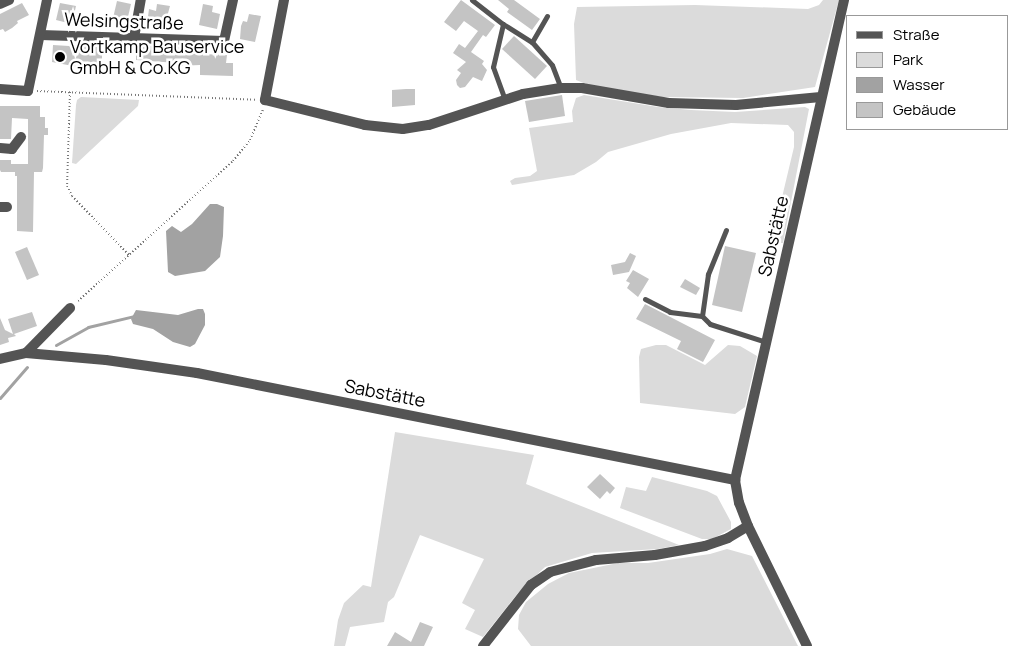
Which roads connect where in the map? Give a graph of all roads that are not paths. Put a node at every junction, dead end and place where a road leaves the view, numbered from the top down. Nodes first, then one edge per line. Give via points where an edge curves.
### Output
1 (9, 0) edge
2 (47, 0) edge
3 (141, 0) edge
4 (233, 0) edge
5 (284, 0) edge
6 (472, 0) edge
7 (844, 0) edge
8 (0, 4) edge
9 (547, 16) dead end
10 (503, 24) junction
11 (41, 35) junction
12 (134, 38) junction
13 (532, 42) junction
14 (0, 88) edge
15 (561, 88) junction
16 (821, 97) junction
17 (505, 100) junction
18 (21, 137) dead end
19 (0, 148) edge
20 (726, 230) dead end
21 (645, 299) dead end
22 (70, 308) road end
23 (702, 316) junction
24 (766, 342) junction
25 (26, 353) junction
26 (0, 359) edge
27 (735, 480) junction
28 (748, 526) junction
29 (483, 646) edge
30 (807, 646) edge

1 - 8 street
2 - 11 street
3 - 12 street
4 - 12 street, Welsingstraße via 224,41
5 - 17 street via 265,100 365,125 403,129 429,125
6 - 10 lane
7 - 16 street, Sabstätte
9 - 13 lane
10 - 13 lane
10 - 17 lane via 493,67
11 - 12 street, Welsingstraße
11 - 14 street via 28,91
13 - 15 lane via 552,65
15 - 16 street via 582,88 669,103 736,106
15 - 17 street
16 - 24 street, Sabstätte
18 - 19 street via 12,149
20 - 23 lane via 708,274
21 - 23 lane via 670,312
22 - 25 street
23 - 24 lane via 710,324
24 - 27 street, Sabstätte
25 - 26 street
25 - 27 street, Sabstätte via 197,373
27 - 28 street, Sabstätte
28 - 29 street via 706,546 596,560 550,572 531,585
28 - 30 street, Sabstätte

